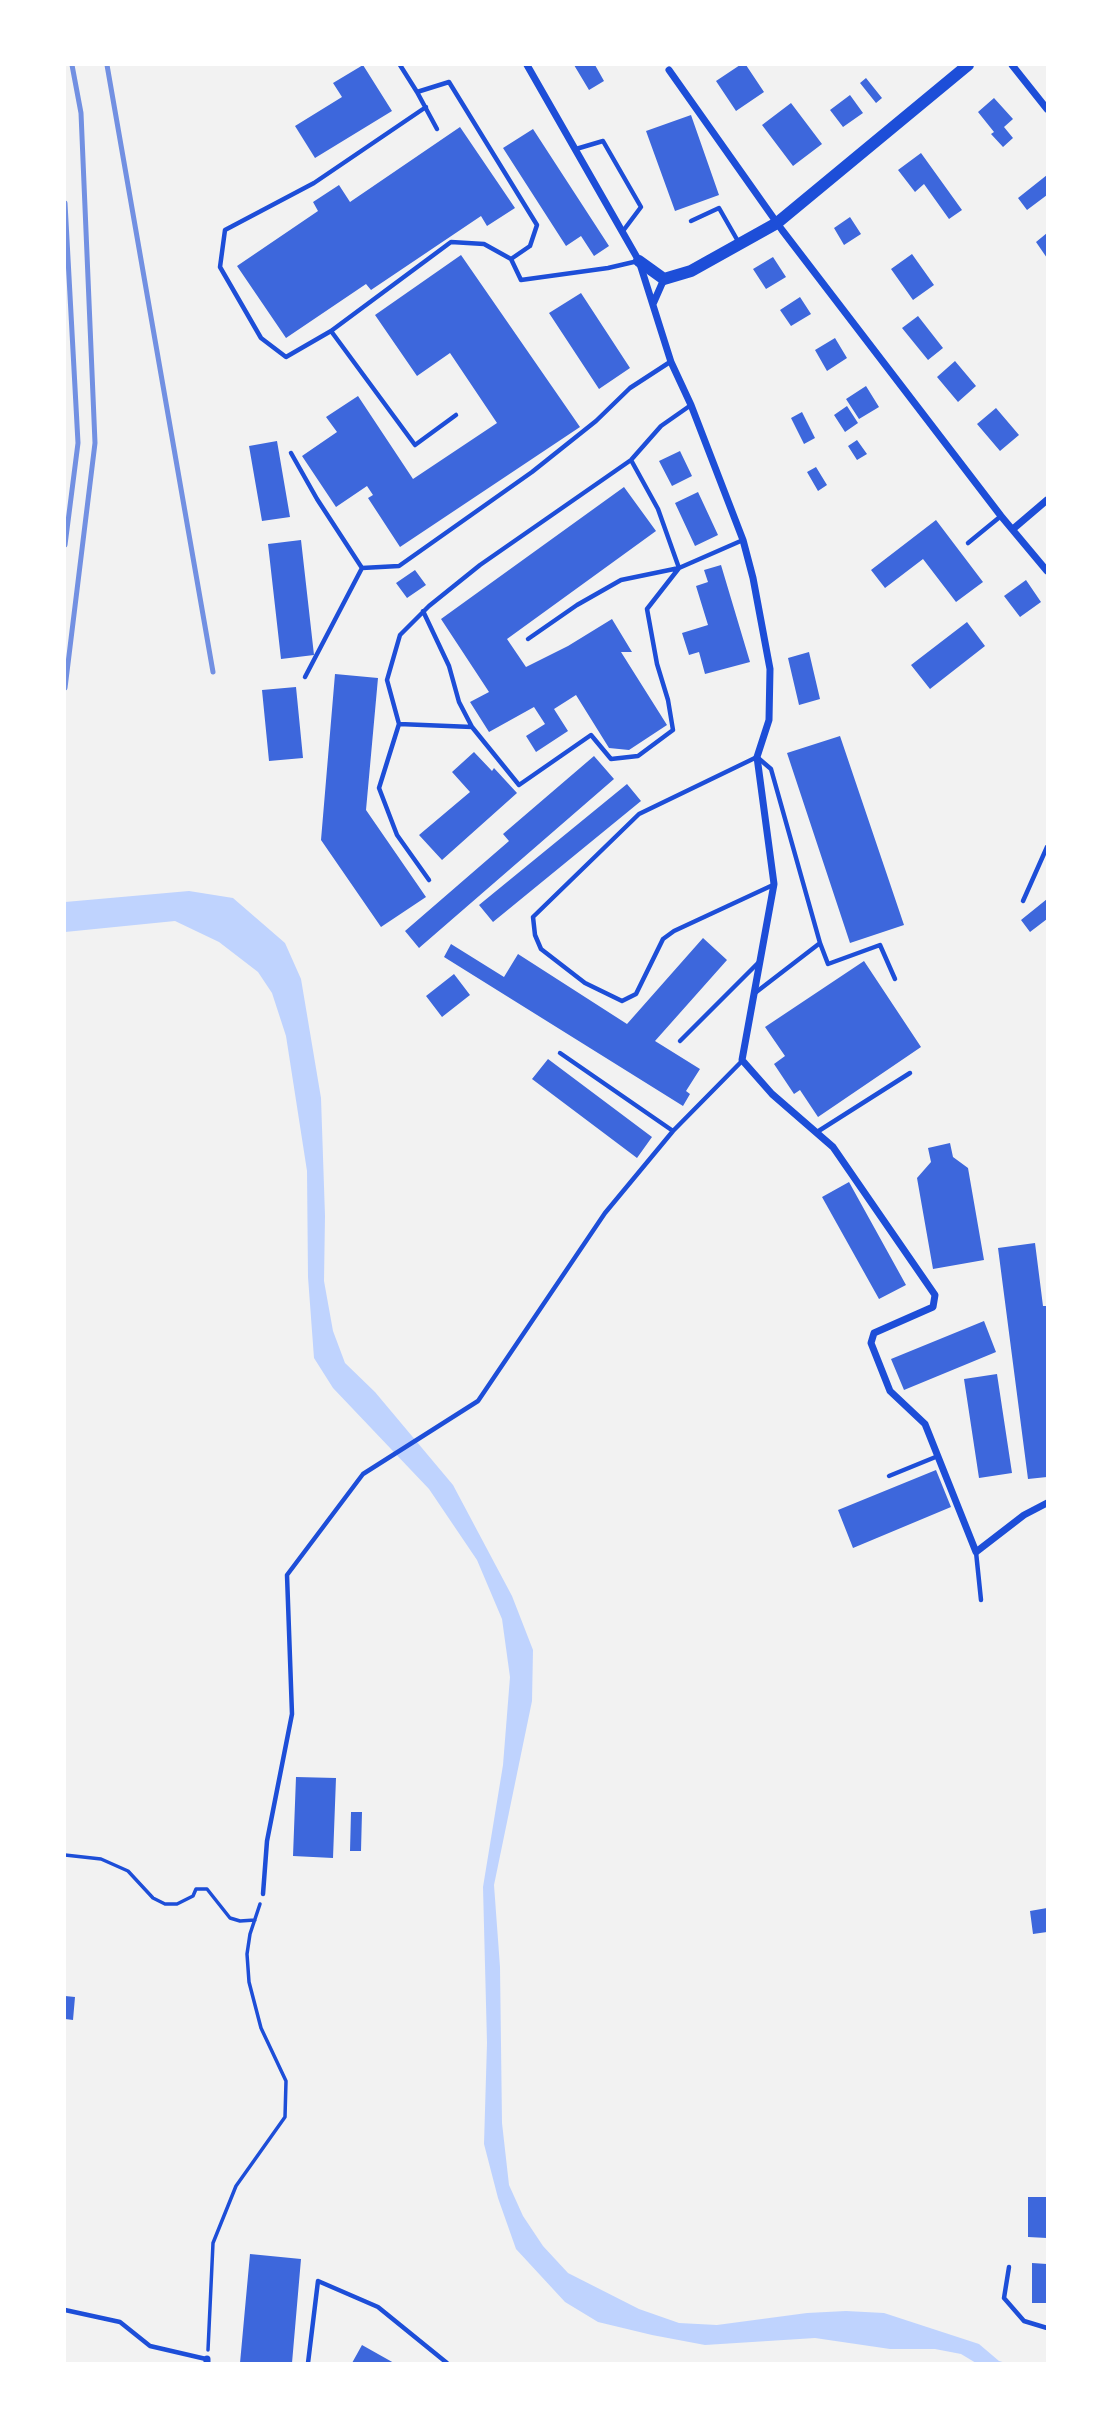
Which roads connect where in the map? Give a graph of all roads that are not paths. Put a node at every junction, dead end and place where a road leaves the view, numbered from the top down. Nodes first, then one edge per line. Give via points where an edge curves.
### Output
1 (400, 65) edge
2 (527, 65) edge
3 (968, 65) edge
4 (1012, 65) edge
5 (669, 70) dead end
6 (417, 92) junction
7 (426, 107) junction
8 (1047, 109) edge
9 (437, 129) dead end
10 (576, 149) junction
11 (691, 221) dead end
12 (777, 223) junction
13 (623, 232) junction
14 (740, 243) junction
15 (511, 259) junction
16 (639, 261) junction
17 (664, 279) junction
18 (653, 305) junction
19 (331, 331) junction
20 (671, 362) junction
21 (691, 405) junction
22 (456, 415) dead end
23 (291, 453) dead end
24 (631, 460) junction
25 (1047, 500) edge
26 (1001, 516) junction
27 (1013, 529) junction
28 (743, 540) junction
29 (968, 543) dead end
30 (362, 568) junction
31 (679, 568) junction
32 (1047, 571) edge
33 (423, 611) junction
34 (528, 639) dead end
35 (305, 677) dead end
36 (399, 724) junction
37 (472, 727) junction
38 (757, 757) junction
39 (1047, 846) edge
40 (429, 880) dead end
41 (774, 884) junction
42 (1023, 901) dead end
43 (820, 943) junction
44 (760, 962) junction
45 (895, 979) dead end
46 (755, 993) junction
47 (680, 1041) dead end
48 (560, 1053) dead end
49 (742, 1060) junction
50 (911, 1073) dead end
51 (673, 1131) junction
52 (816, 1132) junction
53 (939, 1456) junction
54 (889, 1476) dead end
55 (1047, 1503) edge
56 (976, 1552) junction
57 (981, 1600) dead end
58 (263, 1894) road end
59 (1009, 2267) dead end
60 (65, 2310) edge
61 (1047, 2328) edge
62 (207, 2361) edge
63 (308, 2363) edge
64 (447, 2363) edge

1 - 6 lane
2 - 10 street
3 - 12 street
4 - 8 street
5 - 12 street
6 - 7 lane
6 - 15 lane via 449,82 537,225 530,246
7 - 9 lane
7 - 19 lane via 314,183 225,230 220,267 261,338 286,357
10 - 13 street
10 - 13 lane via 603,141 641,207
11 - 14 lane via 719,208
12 - 14 street
12 - 26 street
13 - 16 street
14 - 17 street via 691,271
15 - 16 lane via 521,280
15 - 19 lane via 484,244 451,242
16 - 17 street
16 - 18 street
17 - 18 street
18 - 20 street
19 - 22 lane via 415,445
20 - 21 street
20 - 30 lane via 631,387 532,472 399,566
21 - 24 lane via 661,426
21 - 28 street
23 - 30 lane
24 - 31 lane via 658,509
24 - 33 lane via 480,565
25 - 27 street
26 - 27 street
26 - 29 lane
27 - 32 street
28 - 31 lane
28 - 38 street via 770,669 769,720
30 - 35 lane
31 - 34 lane via 621,580
31 - 37 lane via 647,609 673,730 638,756 611,760 591,735 519,785
33 - 36 lane via 400,635 387,680
33 - 37 lane
36 - 37 lane
36 - 40 lane via 379,788 397,835
38 - 41 street
38 - 41 lane via 639,814 533,917 535,935 541,949 585,983 622,1001 636,994 663,939
38 - 43 lane via 771,769
39 - 42 lane
41 - 44 street
43 - 45 lane via 828,964 880,945
43 - 46 lane
44 - 46 street
44 - 47 lane
46 - 49 street
48 - 51 lane
49 - 51 lane
49 - 52 street
50 - 52 lane
51 - 58 lane via 605,1213 478,1401 363,1474 287,1575 292,1714 267,1842
52 - 53 street via 833,1147 935,1295 933,1307 874,1333 871,1343 890,1391 925,1424
53 - 54 lane
53 - 56 street
55 - 56 street
56 - 57 lane
59 - 61 lane via 1004,2298 1024,2321
60 - 62 lane via 120,2322 150,2346
63 - 64 lane via 318,2281 378,2307

